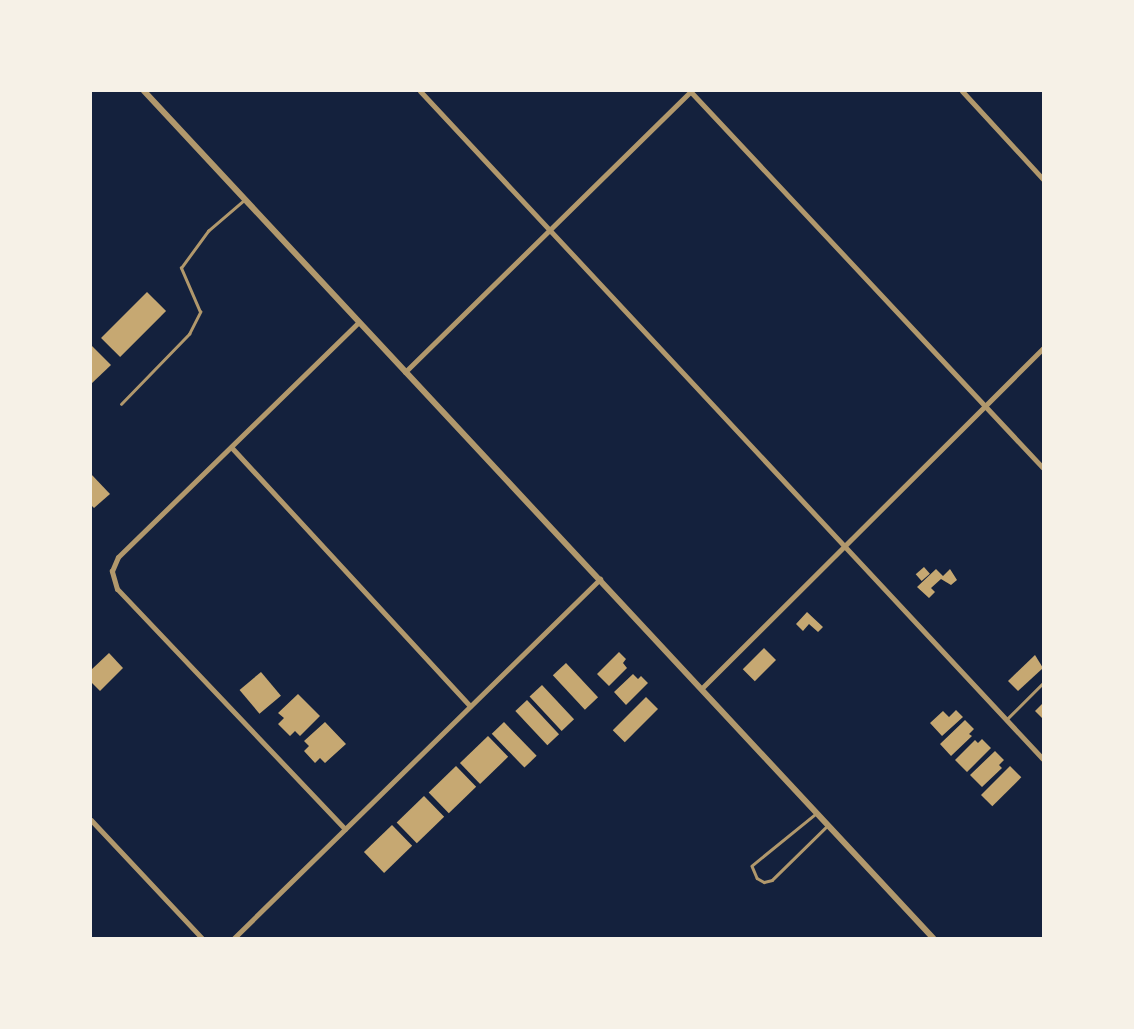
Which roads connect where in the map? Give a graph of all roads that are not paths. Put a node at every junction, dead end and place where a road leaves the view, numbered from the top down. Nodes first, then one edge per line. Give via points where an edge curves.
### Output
1 (144, 91) edge
2 (420, 91) edge
3 (691, 91) edge
4 (962, 91) edge
5 (1043, 178) edge
6 (244, 200) junction
7 (550, 231) junction
8 (358, 323) junction
9 (1043, 348) edge
10 (405, 372) junction
11 (121, 404) dead end
12 (986, 407) junction
13 (232, 448) junction
14 (1043, 468) edge
15 (845, 547) junction
16 (600, 579) junction
17 (1043, 683) edge
18 (702, 688) junction
19 (470, 706) junction
20 (1006, 720) junction
21 (1043, 759) edge
22 (818, 813) junction
23 (91, 820) edge
24 (829, 825) junction
25 (345, 829) junction
26 (202, 938) edge
27 (234, 938) edge
28 (933, 938) edge

1 - 6 street
2 - 7 street
3 - 7 street
3 - 12 street
4 - 5 street
6 - 8 street
6 - 11 lane via 208,231 181,268 200,312 189,334
7 - 10 street
7 - 15 street
8 - 10 street
8 - 13 street
9 - 12 street
10 - 16 street
12 - 14 street
12 - 15 street
13 - 19 street
13 - 25 street via 221,455 118,557 112,571 117,589
15 - 18 street
15 - 20 street
16 - 18 street
16 - 19 street
17 - 20 lane
18 - 22 street
19 - 25 street
20 - 21 street
22 - 24 street
22 - 24 lane via 752,866 757,878 764,882 772,880
23 - 26 street
24 - 28 street
25 - 27 street

